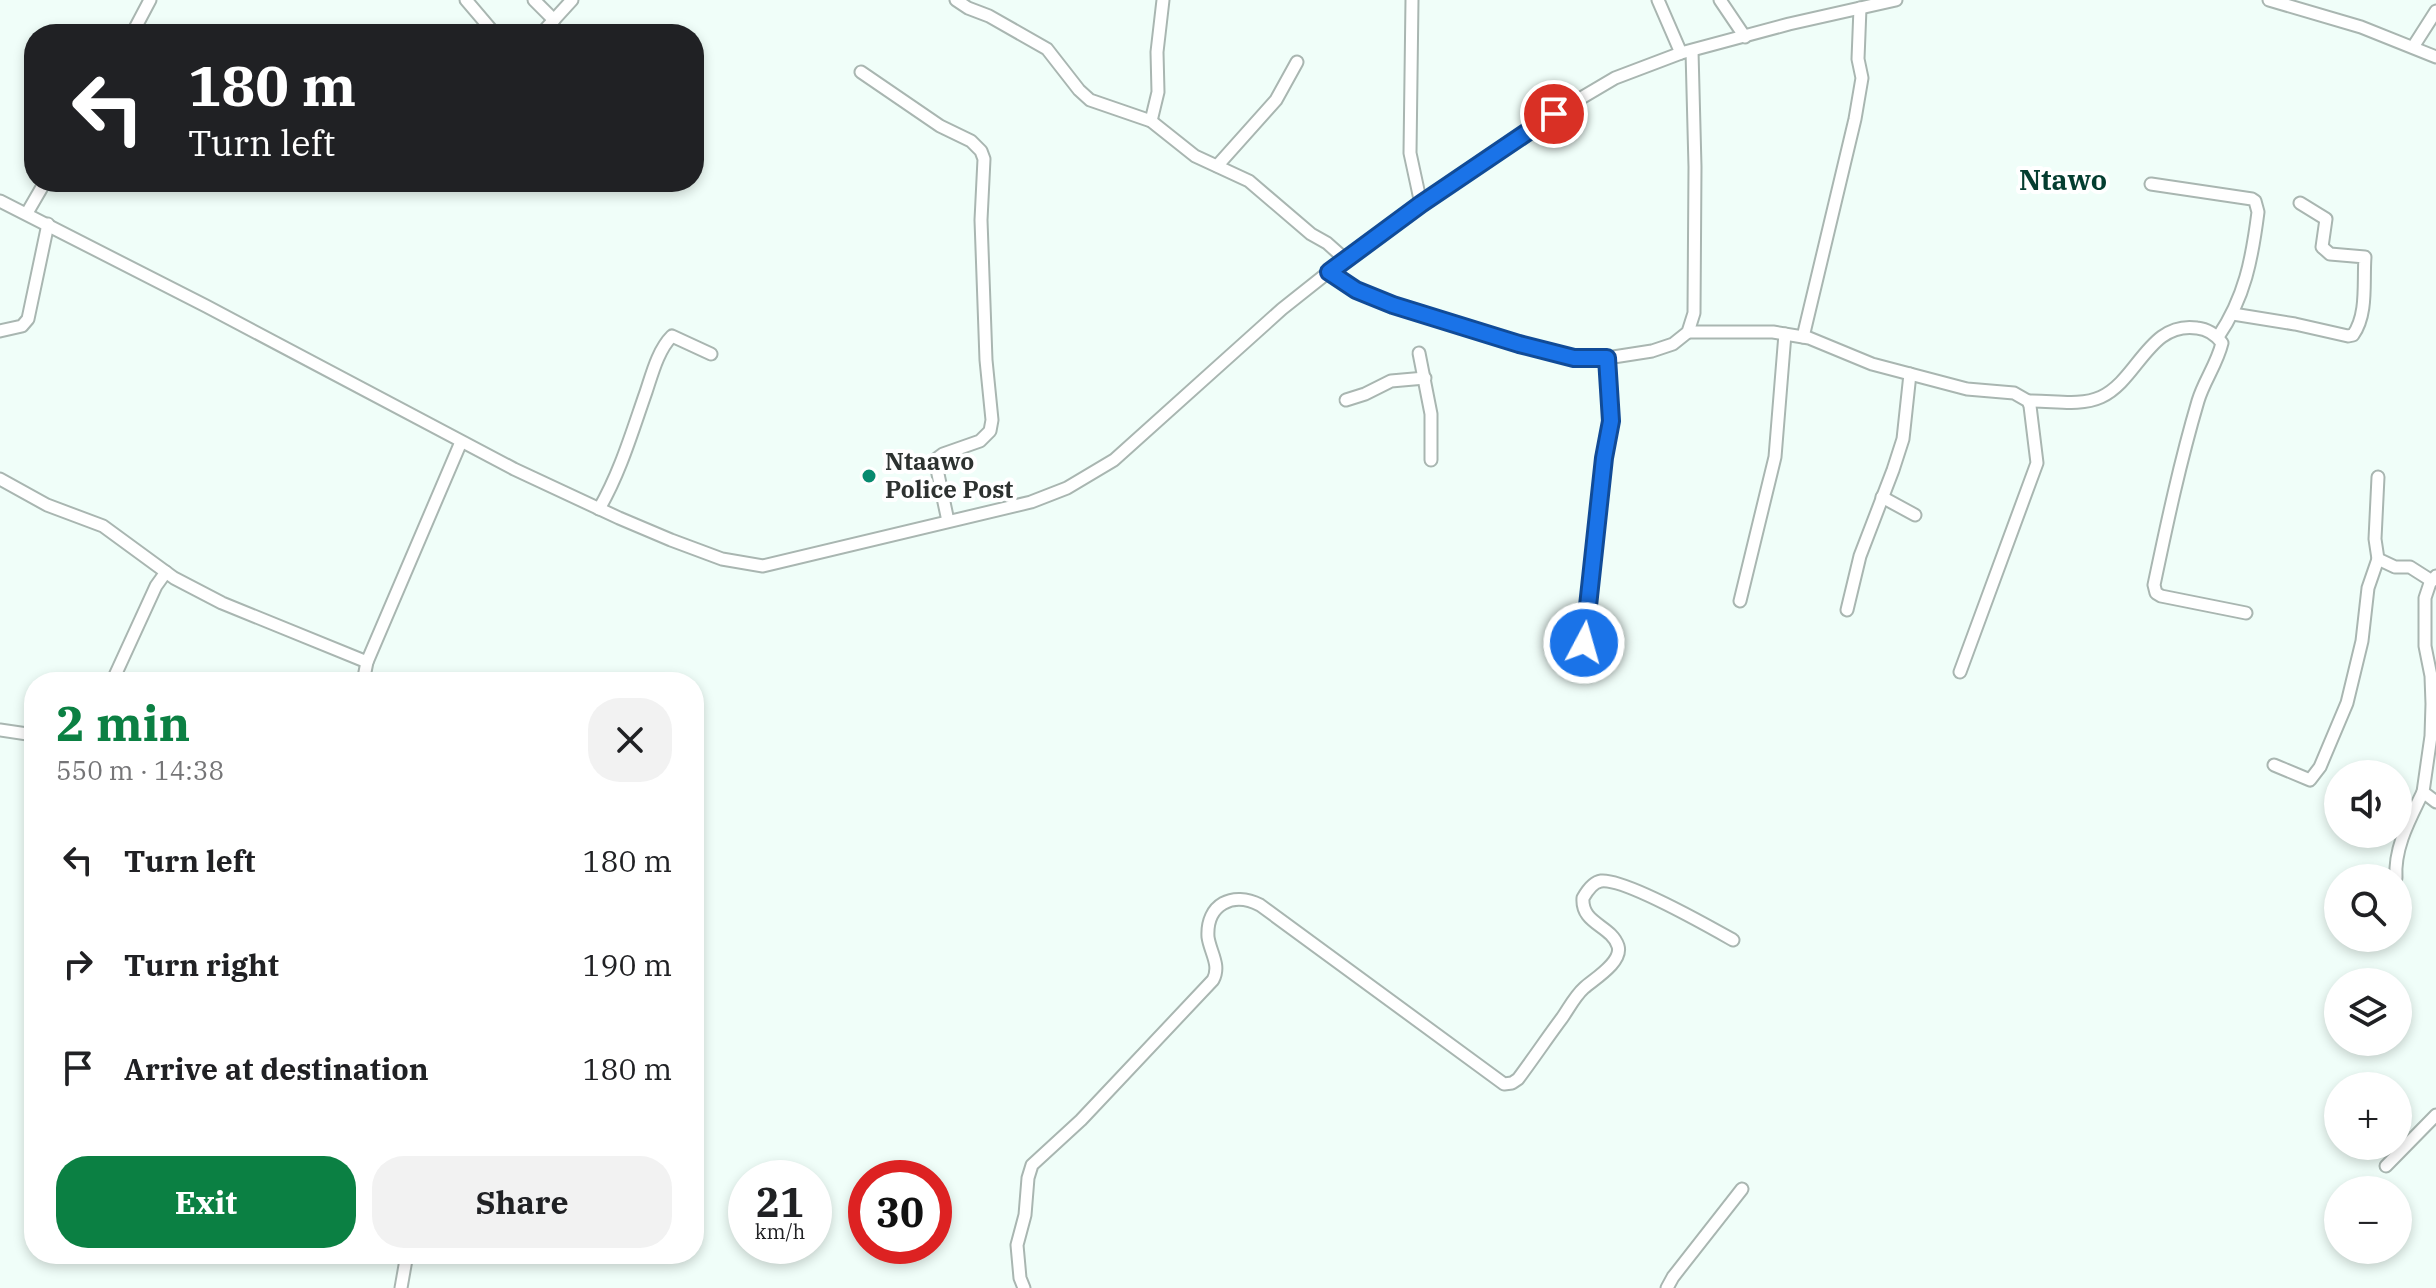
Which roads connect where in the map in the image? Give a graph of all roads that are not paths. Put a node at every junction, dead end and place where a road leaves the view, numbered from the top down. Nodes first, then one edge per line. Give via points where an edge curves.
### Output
1 (150, 0) edge
2 (466, 0) edge
3 (534, 0) edge
4 (572, 0) edge
5 (956, 0) edge
6 (1163, 0) edge
7 (1412, 0) edge
8 (1658, 0) edge
9 (1720, 0) edge
10 (1896, 0) edge
11 (2269, 0) edge
12 (1860, 8) junction
13 (2436, 11) edge
14 (554, 20) junction
15 (137, 24) edge
16 (486, 24) edge
17 (550, 24) edge
18 (1745, 37) junction
19 (2413, 47) junction
20 (1687, 52) junction
21 (2436, 57) edge
22 (1297, 62) dead end
23 (861, 72) dead end
24 (1151, 121) junction
25 (1217, 166) junction
26 (2151, 184) dead end
27 (39, 192) edge
28 (0, 201) edge
29 (2300, 203) dead end
30 (1421, 204) junction
31 (27, 213) junction
32 (48, 224) junction
33 (1345, 259) junction
34 (1329, 272) junction
35 (2233, 314) junction
36 (0, 331) edge
37 (1688, 332) junction
38 (1785, 334) junction
39 (1803, 337) junction
40 (2218, 337) junction
41 (1419, 353) dead end
42 (711, 354) dead end
43 (1607, 358) junction
44 (1910, 374) junction
45 (1425, 378) junction
46 (1346, 400) dead end
47 (2028, 401) junction
48 (461, 442) junction
49 (1431, 460) dead end
50 (2378, 477) dead end
51 (0, 479) edge
52 (1882, 497) junction
53 (599, 509) junction
54 (1915, 515) dead end
55 (948, 521) junction
56 (2378, 559) junction
57 (166, 572) junction
58 (2434, 578) edge
59 (1740, 601) dead end
60 (1847, 610) dead end
61 (2246, 613) dead end
62 (1584, 643) dead end
63 (367, 662) junction
64 (117, 672) edge
65 (365, 672) edge
66 (1960, 672) dead end
67 (0, 730) edge
68 (24, 734) edge
69 (2274, 765) dead end
70 (2423, 792) junction
71 (2436, 802) edge
72 (2398, 864) edge
73 (1733, 940) dead end
74 (2436, 1115) edge
75 (2386, 1166) dead end
76 (1742, 1189) dead end
77 (405, 1264) edge
78 (401, 1288) edge
79 (1024, 1288) edge
80 (1667, 1288) edge

1 - 15 street
2 - 16 street
3 - 14 street
4 - 14 street
5 - 24 street via 1047,49 1090,100
6 - 24 street via 1158,92
7 - 30 street via 1410,153
8 - 20 street
9 - 18 street
10 - 12 street
11 - 19 street
12 - 18 street
12 - 39 street via 1862,78 1855,119
13 - 19 street
14 - 17 street
18 - 20 street
19 - 21 street
20 - 30 street via 1615,78
20 - 37 street via 1695,167 1694,313
22 - 25 street via 1276,100
23 - 55 street via 971,141 984,159 981,220 992,420 980,441 935,460
24 - 25 street via 1195,156
25 - 33 street via 1249,181
26 - 35 street via 2255,201 2254,248
27 - 31 street
28 - 31 street
29 - 35 street via 2326,219 2322,247 2330,254 2365,257 2356,331 2348,336
30 - 33 street
31 - 32 street
32 - 36 street via 28,319 22,326
32 - 48 street
33 - 34 street
34 - 43 street via 1393,305 1519,344 1574,358
34 - 55 street via 1093,474 1031,502
35 - 40 street
37 - 38 street
37 - 43 street via 1652,351
38 - 39 street
38 - 59 street via 1775,457
39 - 44 street
40 - 47 street via 2184,326 2166,332 2113,391 2098,399
40 - 61 street via 2219,356 2201,392 2179,465 2154,585 2161,596
41 - 45 street
42 - 53 street via 672,336 666,341
43 - 62 street via 1611,421
44 - 47 street via 1967,389 2014,393
44 - 52 street via 1903,439
45 - 46 street via 1391,381
45 - 49 street
47 - 66 street via 2037,463
48 - 53 street
48 - 63 street
50 - 56 street
51 - 57 street via 47,505 103,526
52 - 54 street
52 - 60 street
53 - 55 street via 722,559 763,566
56 - 58 street
56 - 69 street via 2347,703 2320,767 2310,780
57 - 63 street via 222,603
57 - 64 street
58 - 70 street via 2425,598 2432,704
63 - 65 street
67 - 68 street
70 - 71 street
70 - 72 street via 2406,827
73 - 79 street via 1618,884 1594,884 1583,898 1585,911 1610,935 1618,952 1582,990 1518,1079 1504,1084 1260,905 1233,898 1210,921 1213,980 1032,1165 1017,1245
74 - 75 street
76 - 80 street
77 - 78 street

